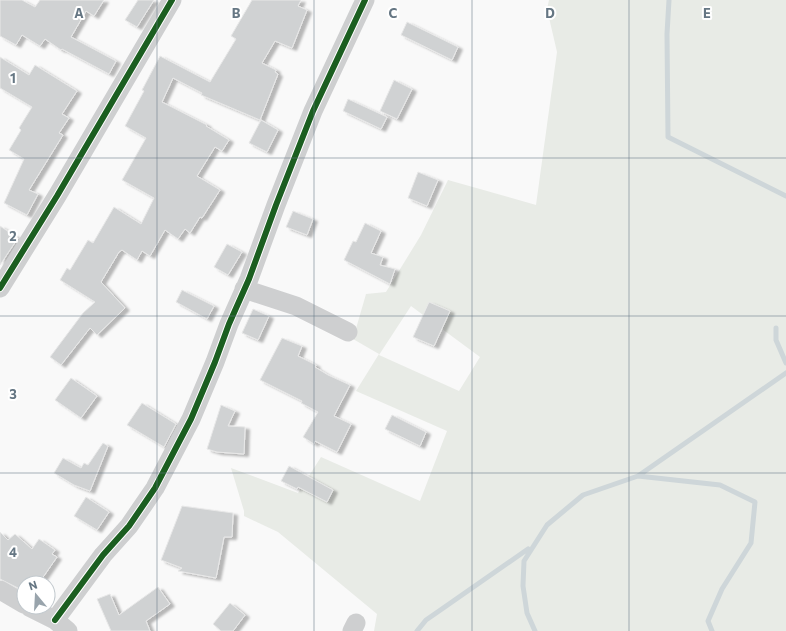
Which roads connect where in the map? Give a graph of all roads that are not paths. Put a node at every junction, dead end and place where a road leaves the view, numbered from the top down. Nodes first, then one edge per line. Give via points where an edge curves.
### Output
1 (172, 0) edge
2 (365, 0) edge
3 (0, 288) edge
4 (244, 289) junction
5 (348, 332) dead end
6 (0, 590) edge
7 (16, 599) edge
8 (43, 615) edge
9 (61, 625) edge

1 - 3 street via 66,182
2 - 4 street via 313,111
4 - 5 street via 303,309
4 - 9 street via 191,419 155,488 129,526 103,555
6 - 7 street
8 - 9 street

